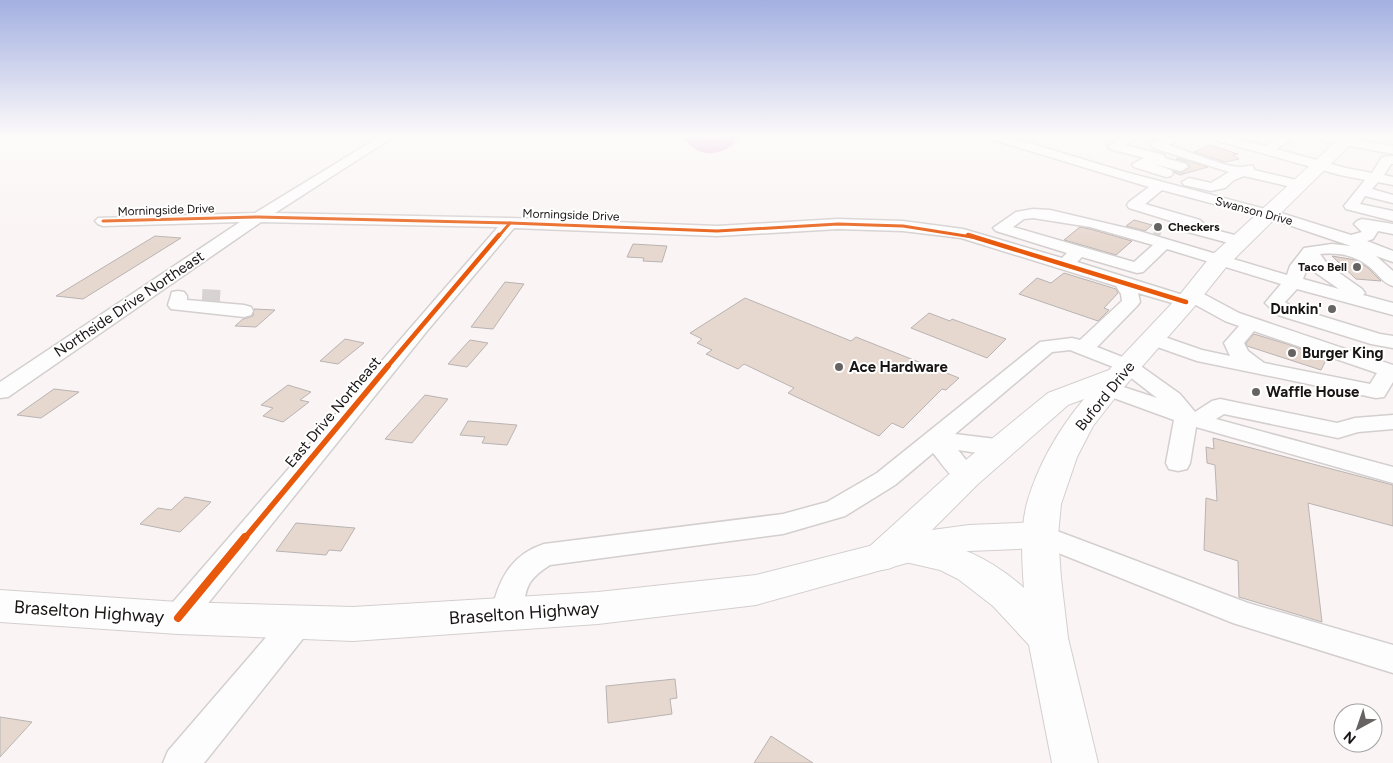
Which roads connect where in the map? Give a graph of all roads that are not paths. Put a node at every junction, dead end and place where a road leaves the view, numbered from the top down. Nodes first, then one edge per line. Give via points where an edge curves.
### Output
1 (330, 173) edge
2 (1114, 173) edge
3 (1154, 173) edge
4 (1164, 173) edge
5 (1201, 173) edge
6 (1215, 173) joint
7 (1243, 173) edge
8 (1248, 173) edge
9 (1313, 173) edge
10 (1363, 173) edge
11 (1379, 173) edge
12 (1229, 177) junction
13 (1376, 177) junction
14 (1393, 181) edge
15 (1300, 185) junction
16 (1160, 186) junction
17 (1202, 186) junction
18 (1362, 191) junction
19 (1393, 199) edge
20 (1131, 208) junction
21 (1269, 214) junction
22 (1393, 216) edge
23 (258, 217) junction
24 (103, 222) dead end
25 (510, 223) junction
26 (1393, 229) edge
27 (1187, 230) junction
28 (1161, 232) junction
29 (1371, 232) junction
30 (1353, 239) junction
31 (1240, 241) junction
32 (1393, 243) edge
33 (1079, 251) junction
34 (1310, 251) junction
35 (1393, 257) edge
36 (1220, 260) junction
37 (1065, 264) junction
38 (1393, 281) edge
39 (1122, 282) junction
40 (1293, 282) junction
41 (146, 292) junction
42 (1189, 299) junction
43 (1369, 302) junction
44 (1393, 309) edge
45 (244, 311) dead end
46 (1251, 323) junction
47 (1153, 339) junction
48 (1393, 342) edge
49 (1084, 348) junction
50 (1257, 367) junction
51 (1393, 373) edge
52 (1118, 377) junction
53 (0, 392) edge
54 (1192, 418) junction
55 (1393, 422) edge
56 (934, 439) junction
57 (1004, 446) junction
58 (1178, 463) dead end
59 (1393, 475) edge
60 (968, 476) junction
61 (1040, 535) junction
62 (896, 553) junction
63 (0, 606) edge
64 (506, 614) junction
65 (178, 618) junction
66 (298, 622) junction
67 (1048, 638) junction
68 (1393, 659) edge
69 (181, 763) edge
70 (1075, 763) edge

1 - 23 street, Northside Drive Northeast
2 - 16 street, Swanson Drive
3 - 17 street
4 - 17 street
5 - 6 street
6 - 12 street
7 - 12 street
8 - 15 street
9 - 15 main road, Buford Drive
10 - 13 street
11 - 13 street
12 - 17 street via 1220,185
13 - 14 street
13 - 18 street
15 - 21 main road, Buford Drive
16 - 20 street
16 - 21 street, Swanson Drive
18 - 19 street
18 - 22 street via 1352,206
20 - 27 street via 1195,222
20 - 28 street via 1120,218 1123,221
21 - 30 street, Swanson Drive
21 - 31 main road, Buford Drive
23 - 24 street, Morningside Drive
23 - 25 street, Morningside Drive
23 - 41 street, Northside Drive Northeast
25 - 37 street, Morningside Drive via 717,231 838,224 903,226 963,234
25 - 65 street, East Drive Northeast
26 - 29 street via 1362,224
27 - 28 street via 1175,236
27 - 31 street
28 - 33 street via 1137,268
28 - 33 street via 1102,226 1038,214 1021,215 1001,228
28 - 36 street
29 - 30 street
29 - 32 street
30 - 35 street, Swanson Drive
31 - 36 main road, Buford Drive
33 - 37 street
34 - 38 street via 1322,248 1346,250 1366,257
34 - 40 street via 1298,266
34 - 43 street via 1322,270
36 - 40 street
36 - 42 main road, Buford Drive
37 - 39 street, Morningside Drive
39 - 42 street, Morningside Drive
39 - 49 street via 1131,302
40 - 43 street
40 - 48 street via 1274,303 1285,311
41 - 45 street via 178,296 177,305 214,302
41 - 53 street, Northside Drive Northeast
42 - 46 street, Morningside Drive
42 - 47 main road, Buford Drive
43 - 44 street
46 - 50 street via 1234,343 1240,355
46 - 51 street, Morningside Drive
47 - 50 street via 1197,355
47 - 52 main road, Buford Drive
49 - 52 street
49 - 56 street via 1072,344 1047,346
50 - 51 street via 1376,392 1384,378
52 - 54 street
52 - 54 street via 1172,399
52 - 57 main road via 1058,399
52 - 61 main road, Buford Drive via 1080,423 1061,457 1044,504
54 - 55 street via 1220,406 1338,431 1355,425
54 - 58 street
54 - 59 street
56 - 57 street
56 - 60 street
56 - 64 street via 862,495 818,515 783,524 544,555 526,566 511,585
57 - 60 main road
60 - 62 main road
61 - 62 main road, Braselton Highway via 969,538
61 - 67 main road, Buford Drive
61 - 68 street via 1244,614
62 - 64 main road, Braselton Highway via 756,590 598,608
62 - 67 main road via 956,561 986,577
63 - 65 main road, Braselton Highway
64 - 66 main road, Braselton Highway via 353,624
65 - 66 main road, Braselton Highway
66 - 69 street
67 - 70 main road, Buford Drive

